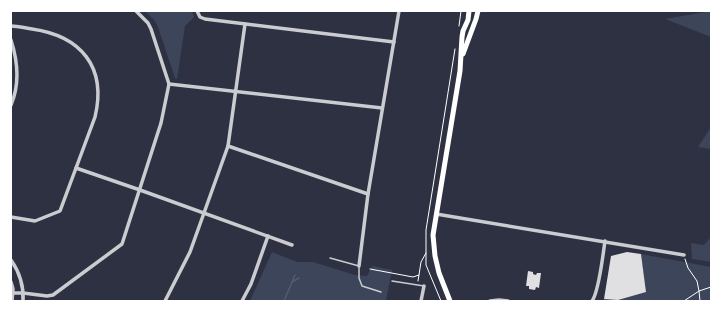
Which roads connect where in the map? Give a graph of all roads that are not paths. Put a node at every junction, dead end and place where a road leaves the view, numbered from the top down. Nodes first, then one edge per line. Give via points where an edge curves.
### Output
1 (136, 11) edge
2 (197, 11) edge
3 (399, 11) edge
4 (469, 11) edge
5 (478, 11) edge
6 (245, 24) junction
7 (11, 26) edge
8 (11, 40) edge
9 (394, 42) junction
10 (461, 58) junction
11 (169, 84) junction
12 (235, 92) junction
13 (11, 105) edge
14 (382, 108) junction
15 (228, 146) junction
16 (76, 168) junction
17 (140, 190) junction
18 (368, 194) junction
19 (204, 214) junction
20 (436, 214) junction
21 (11, 217) edge
22 (268, 236) junction
23 (605, 241) junction
24 (292, 245) dead end
25 (684, 254) road end
26 (330, 258) dead end
27 (11, 260) edge
28 (359, 266) junction
29 (392, 281) dead end
30 (11, 282) edge
31 (424, 286) joint
32 (381, 292) dead end
33 (13, 293) junction
34 (23, 293) junction
35 (12, 301) edge
36 (23, 301) edge
37 (165, 301) edge
38 (242, 301) edge
39 (421, 301) edge
40 (450, 301) edge
41 (490, 301) edge
42 (508, 301) edge
43 (592, 301) edge

1 - 11 street via 151,29
2 - 6 street via 200,17 205,19
3 - 9 street
4 - 10 main road via 463,31
5 - 10 main road
6 - 9 street
6 - 12 street
7 - 16 street via 42,30 69,40 93,67 98,91 97,110
8 - 13 street via 17,72
9 - 14 street
10 - 20 main road
11 - 12 street
11 - 17 street via 161,123
12 - 14 street
12 - 15 street
14 - 18 street
15 - 18 street
15 - 19 street
16 - 17 street
16 - 21 street via 60,212 36,221
17 - 19 street
17 - 34 street via 122,244 53,295
18 - 28 street
19 - 22 street
19 - 37 street via 190,252
20 - 23 street
20 - 40 main road via 433,235 435,256
22 - 24 street
22 - 38 street via 251,284
23 - 25 street
23 - 43 street via 597,291
26 - 28 lane
27 - 34 street via 20,275
28 - 32 lane via 362,286
29 - 31 lane
30 - 33 street
31 - 39 street
33 - 34 street
33 - 35 street
34 - 36 street
41 - 42 street

